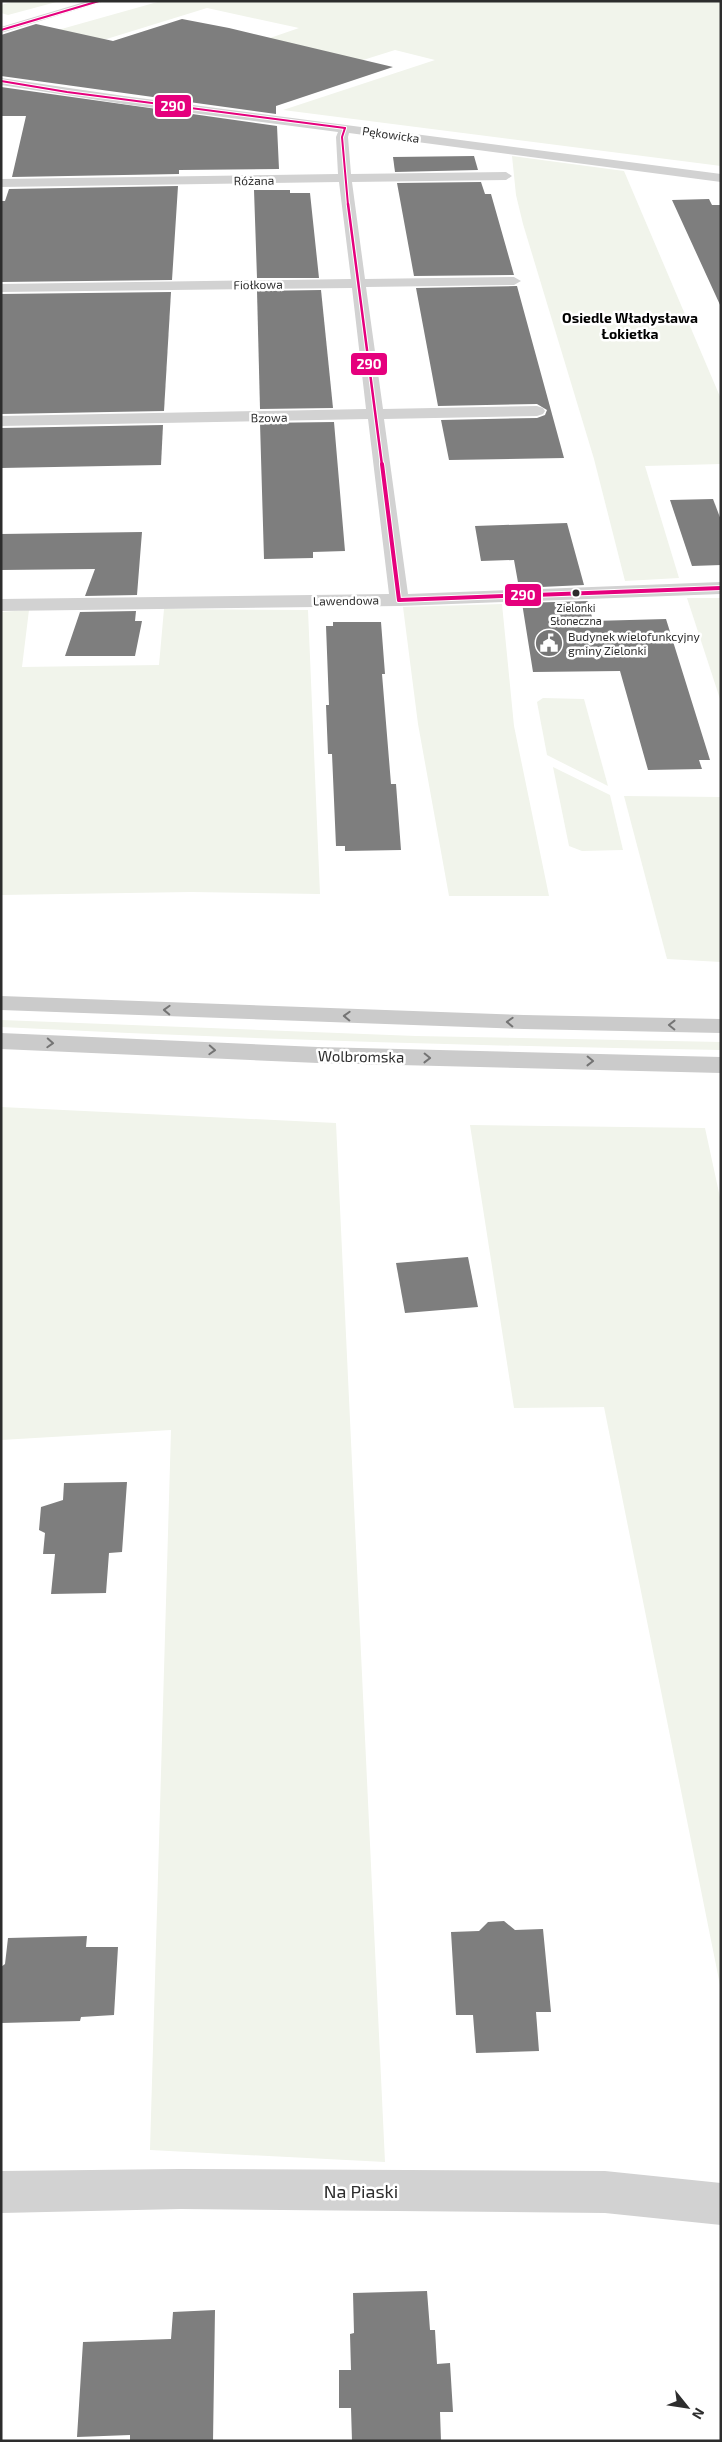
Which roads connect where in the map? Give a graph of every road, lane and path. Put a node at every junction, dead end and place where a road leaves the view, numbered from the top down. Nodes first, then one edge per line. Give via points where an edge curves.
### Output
1 (100, 1) edge
2 (1, 30) edge
3 (4, 83) edge
4 (345, 128) junction
5 (506, 176) dead end
6 (721, 178) edge
7 (345, 179) junction
8 (1, 183) edge
9 (514, 281) dead end
10 (358, 283) junction
11 (1, 288) edge
12 (537, 411) dead end
13 (376, 415) junction
14 (1, 421) edge
15 (721, 588) edge
16 (399, 600) junction
17 (1, 605) edge
18 (1, 1003) edge
19 (721, 1026) edge
20 (1, 1041) edge
21 (721, 1064) edge
22 (1, 2192) edge
23 (721, 2204) edge

1 - 2 street
3 - 4 street, Pękowicka
4 - 6 street, Pękowicka
4 - 7 street via 342,137
5 - 7 street, Różana
7 - 8 street, Różana
7 - 10 street
9 - 10 street, Fiołkowa
10 - 11 street, Fiołkowa
10 - 13 street
12 - 13 street, Bzowa
13 - 14 street, Bzowa
13 - 16 street
15 - 16 street, Lawendowa
16 - 17 street, Lawendowa
19 -> 18 main road via 514,1022
20 -> 21 main road, Wolbromska via 318,1055
22 - 23 street, Na Piaski via 605,2192

